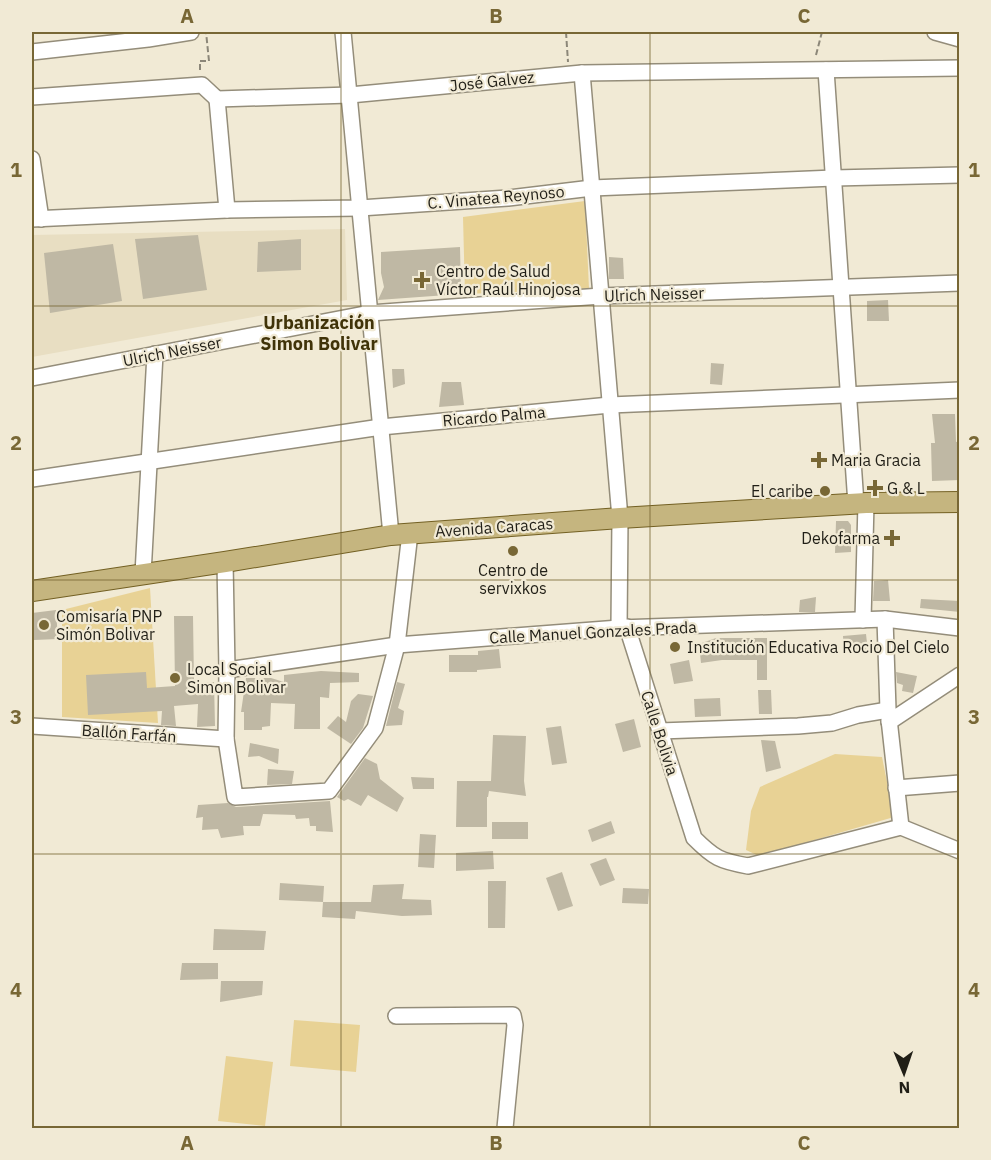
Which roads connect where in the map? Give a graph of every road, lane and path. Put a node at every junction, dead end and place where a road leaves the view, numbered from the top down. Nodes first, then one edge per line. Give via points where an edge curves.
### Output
1 (191, 32) edge
2 (206, 32) edge
3 (343, 32) edge
4 (566, 32) edge
5 (822, 32) edge
6 (935, 32) edge
7 (960, 39) edge
8 (32, 52) edge
9 (960, 68) edge
10 (819, 70) junction
11 (575, 73) junction
12 (202, 85) junction
13 (350, 95) junction
14 (32, 97) edge
15 (217, 99) junction
16 (32, 159) edge
17 (960, 175) edge
18 (834, 178) junction
19 (592, 188) junction
20 (360, 208) junction
21 (227, 210) junction
22 (36, 219) edge
23 (960, 283) edge
24 (841, 287) junction
25 (601, 296) junction
26 (370, 313) junction
27 (155, 354) junction
28 (32, 378) edge
29 (960, 390) edge
30 (848, 395) junction
31 (610, 405) junction
32 (381, 427) junction
33 (149, 462) junction
34 (32, 478) edge
35 (960, 502) edge
36 (861, 504) junction
37 (620, 518) junction
38 (401, 534) junction
39 (225, 562) junction
40 (143, 574) junction
41 (32, 591) edge
42 (885, 619) junction
43 (863, 620) junction
44 (623, 628) junction
45 (960, 628) edge
46 (397, 645) junction
47 (227, 670) junction
48 (960, 675) edge
49 (889, 716) junction
50 (32, 726) edge
51 (660, 731) junction
52 (226, 739) junction
53 (960, 783) edge
54 (896, 788) junction
55 (901, 827) junction
56 (960, 851) edge
57 (396, 1016) dead end
58 (505, 1128) edge

1 - 8 street
2 - 12 path via 210,61 200,61
3 - 13 street
4 - 11 path
5 - 10 path
6 - 7 street
9 - 10 street, José Galvez
10 - 11 street, José Galvez
10 - 18 street
11 - 13 street, José Galvez
11 - 19 street, Calle Bolivia
12 - 14 street
12 - 15 street
13 - 15 street, José Galvez
13 - 20 street
15 - 21 street
16 - 22 street
17 - 18 street, C. Vinatea Reynoso
18 - 19 street, C. Vinatea Reynoso
18 - 24 street
19 - 20 street, C. Vinatea Reynoso
19 - 25 street, Calle Bolivia
20 - 21 street, C. Vinatea Reynoso
20 - 26 street
21 - 22 street, C. Vinatea Reynoso
23 - 24 street, Ulrich Neisser
24 - 25 street, Ulrich Neisser
24 - 30 street
25 - 26 street, Ulrich Neisser
25 - 31 street, Calle Bolivia
26 - 27 street, Ulrich Neisser
26 - 32 street
27 - 28 street, Ulrich Neisser
27 - 33 street
29 - 30 street, Ricardo Palma
30 - 31 street, Ricardo Palma
30 - 36 street
31 - 32 street, Ricardo Palma
31 - 37 street, Calle Bolivia
32 - 33 street, Ricardo Palma
32 - 38 street
33 - 34 street, Ricardo Palma
33 - 40 street
35 - 36 main road, Avenida Caracas
36 - 37 main road, Avenida Caracas
36 - 43 street
37 - 38 main road, Avenida Caracas
37 - 44 street, Calle Bolivia
38 - 39 main road, Avenida Caracas
38 - 46 street
39 - 40 main road, Avenida Caracas
39 - 47 street
40 - 41 main road, Avenida Caracas
42 - 43 street, Calle Manuel Gonzales Prada
42 - 45 street, Calle Manuel Gonzales Prada
42 - 49 street
43 - 44 street, Calle Manuel Gonzales Prada
44 - 46 street, Calle Manuel Gonzales Prada
44 - 51 street, Calle Bolivia
46 - 47 street, Calle Manuel Gonzales Prada
46 - 52 street via 375,729 329,791 235,797
47 - 52 street
48 - 49 street
49 - 51 street via 858,715 832,723 798,726
49 - 54 street
50 - 52 street, Ballón Farfán
51 - 55 street, Calle Bolivia via 694,838 726,862 748,866
53 - 54 street
54 - 55 street
55 - 56 street
57 - 58 street via 513,1016

